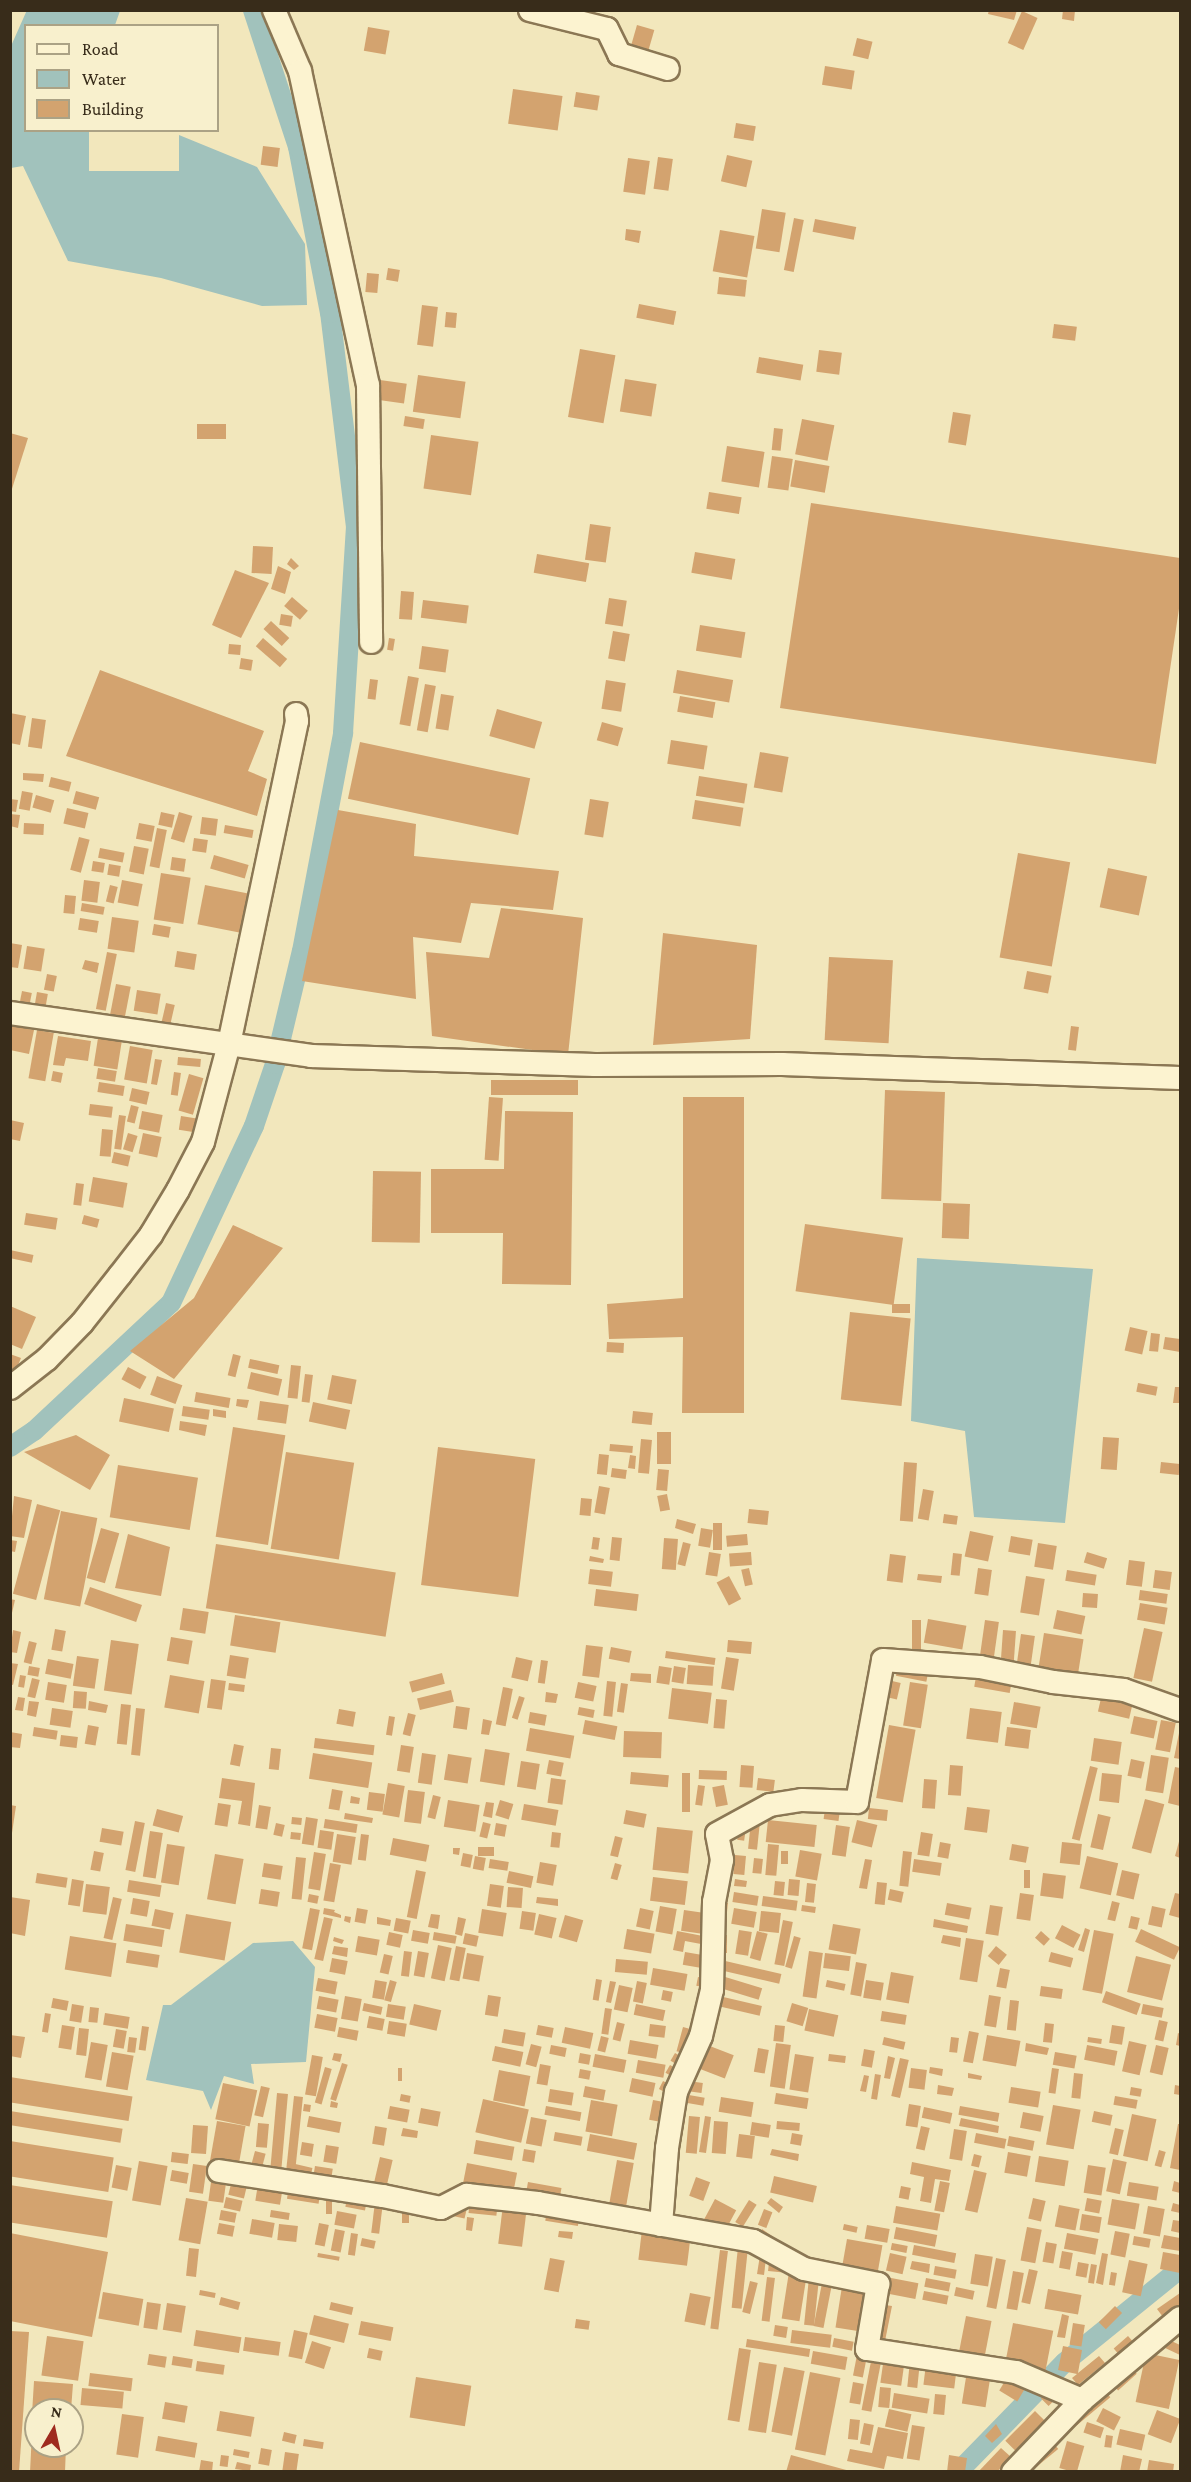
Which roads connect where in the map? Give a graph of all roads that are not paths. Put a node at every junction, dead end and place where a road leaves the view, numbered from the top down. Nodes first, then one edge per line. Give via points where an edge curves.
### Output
1 (274, 10) edge
2 (530, 10) edge
3 (668, 69) dead end
4 (371, 642) dead end
5 (296, 714) dead end
6 (10, 1013) edge
7 (236, 1045) junction
8 (1180, 1078) edge
9 (10, 1388) edge
10 (1180, 1710) edge
11 (219, 2171) dead end
12 (661, 2225) junction
13 (1180, 2318) edge
14 (1082, 2400) junction
15 (1013, 2472) edge

1 - 4 street via 300,71 368,385
2 - 3 street via 607,29 619,54
5 - 7 street
6 - 7 street
7 - 8 street via 311,1056 595,1065 782,1064
7 - 9 street via 203,1142 151,1235 82,1323 47,1359
10 - 12 street via 1124,1690 1053,1682 980,1667 882,1660 857,1802 802,1800 770,1805 717,1834 722,1860 714,1902 712,1990 701,2036 676,2092
11 - 12 street via 441,2208 467,2195
12 - 14 street via 753,2241 804,2269 878,2284 867,2349 1016,2372
13 - 14 street
14 - 15 street

